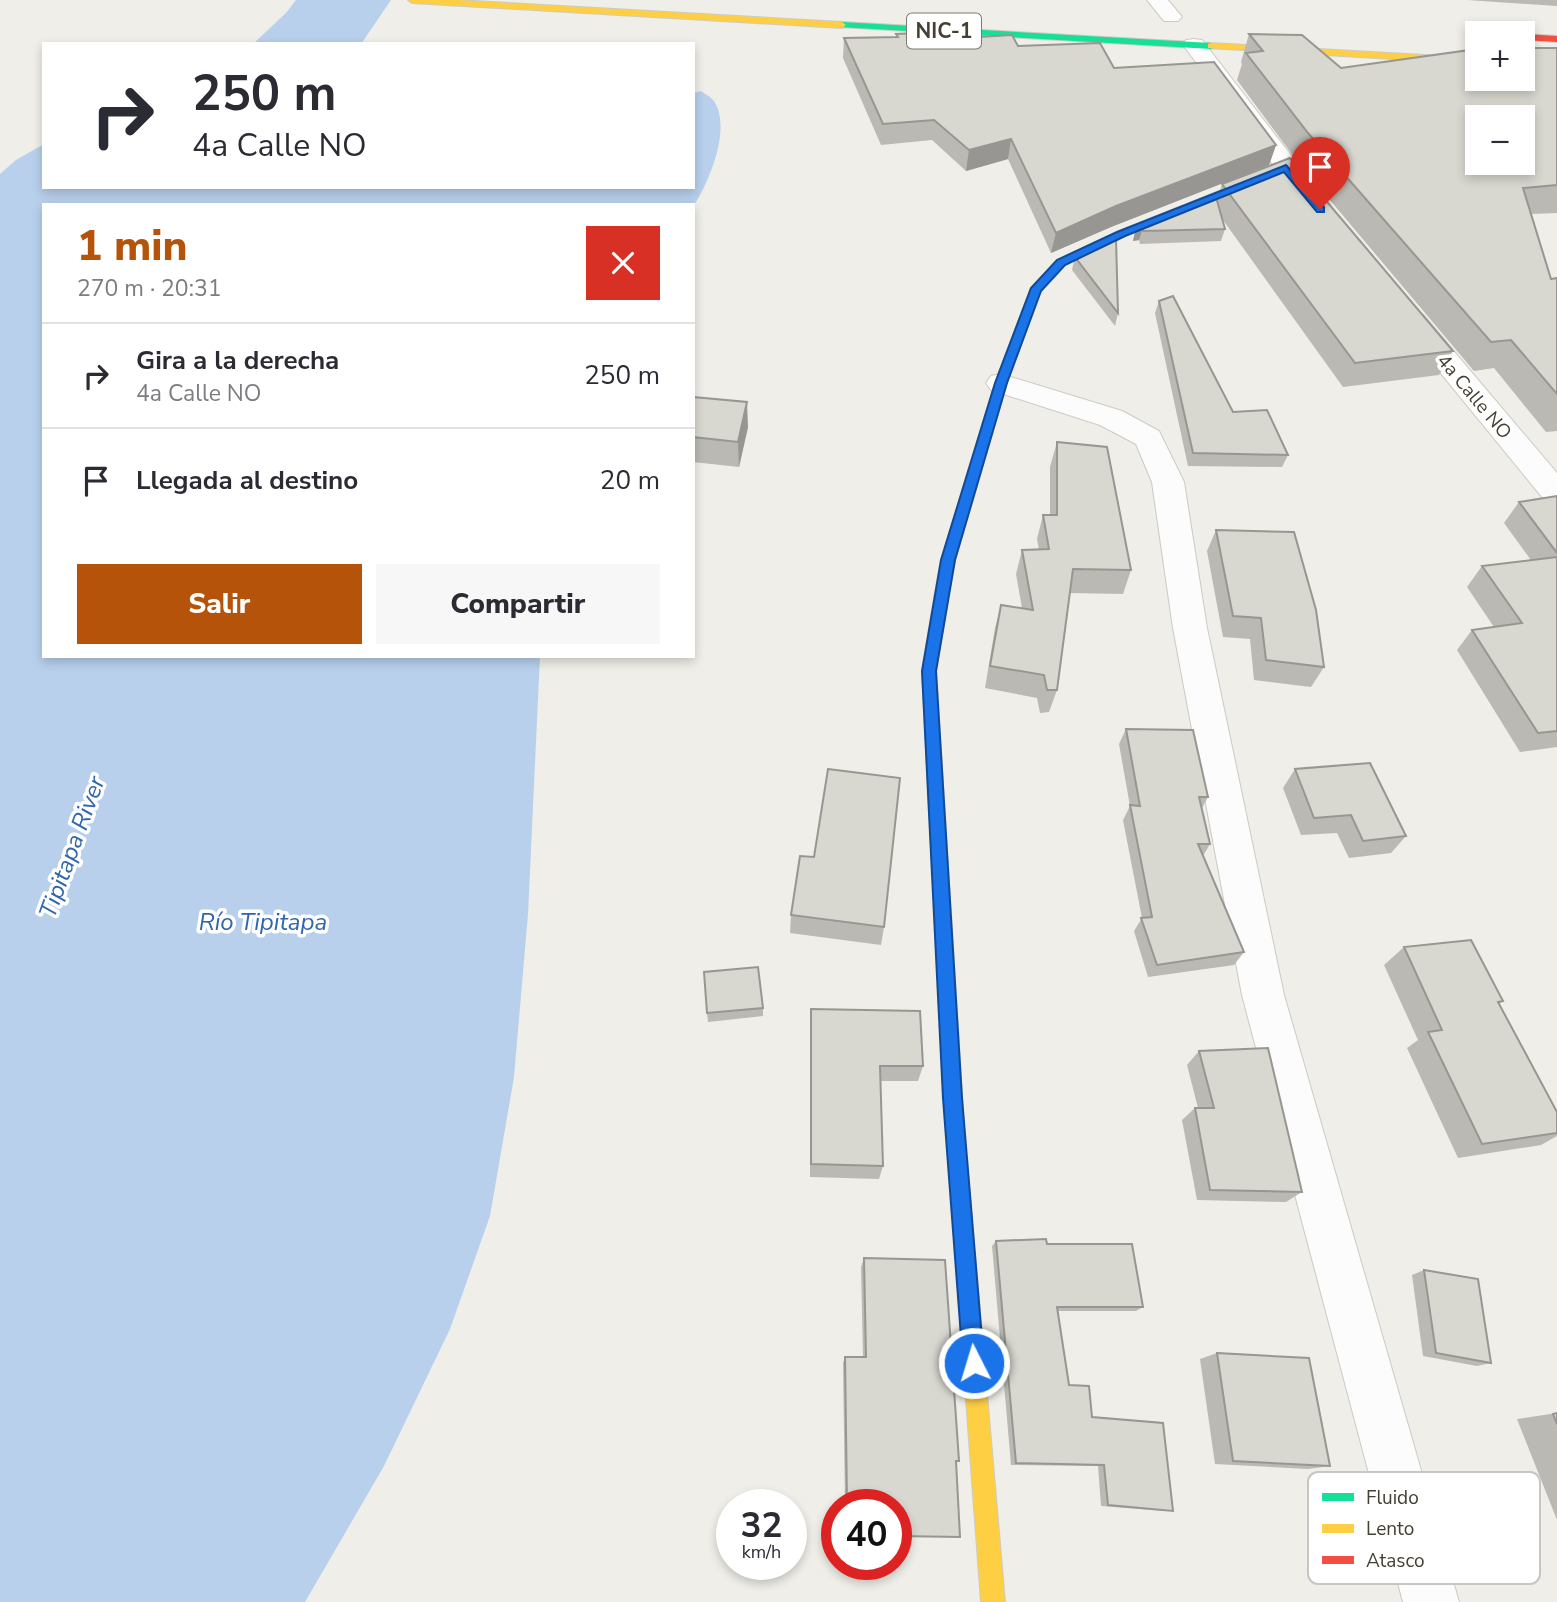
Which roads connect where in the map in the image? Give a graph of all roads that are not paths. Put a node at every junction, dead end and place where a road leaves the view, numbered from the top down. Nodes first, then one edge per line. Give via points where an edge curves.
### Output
1 (412, 0) edge
2 (1150, 8) edge
3 (1178, 18) dead end
4 (1535, 38) edge
5 (1557, 39) edge
6 (1194, 45) junction
7 (1465, 60) edge
8 (1286, 168) junction
9 (1329, 220) edge
10 (1398, 303) edge
11 (1001, 383) junction
12 (1557, 494) edge
13 (1395, 1472) edge
14 (1426, 1584) edge
15 (993, 1602) edge
16 (1431, 1602) edge

1 - 6 main road, NIC-1
2 - 3 street
4 - 5 main road
6 - 7 main road, NIC-1
6 - 8 street
8 - 9 street
8 - 11 main road via 1061,262 1035,290
10 - 12 street, 4a Calle NO
11 - 13 street via 1111,418 1148,438 1168,482 1190,628 1264,995
11 - 15 main road via 948,560 929,671 953,1098
14 - 16 street

